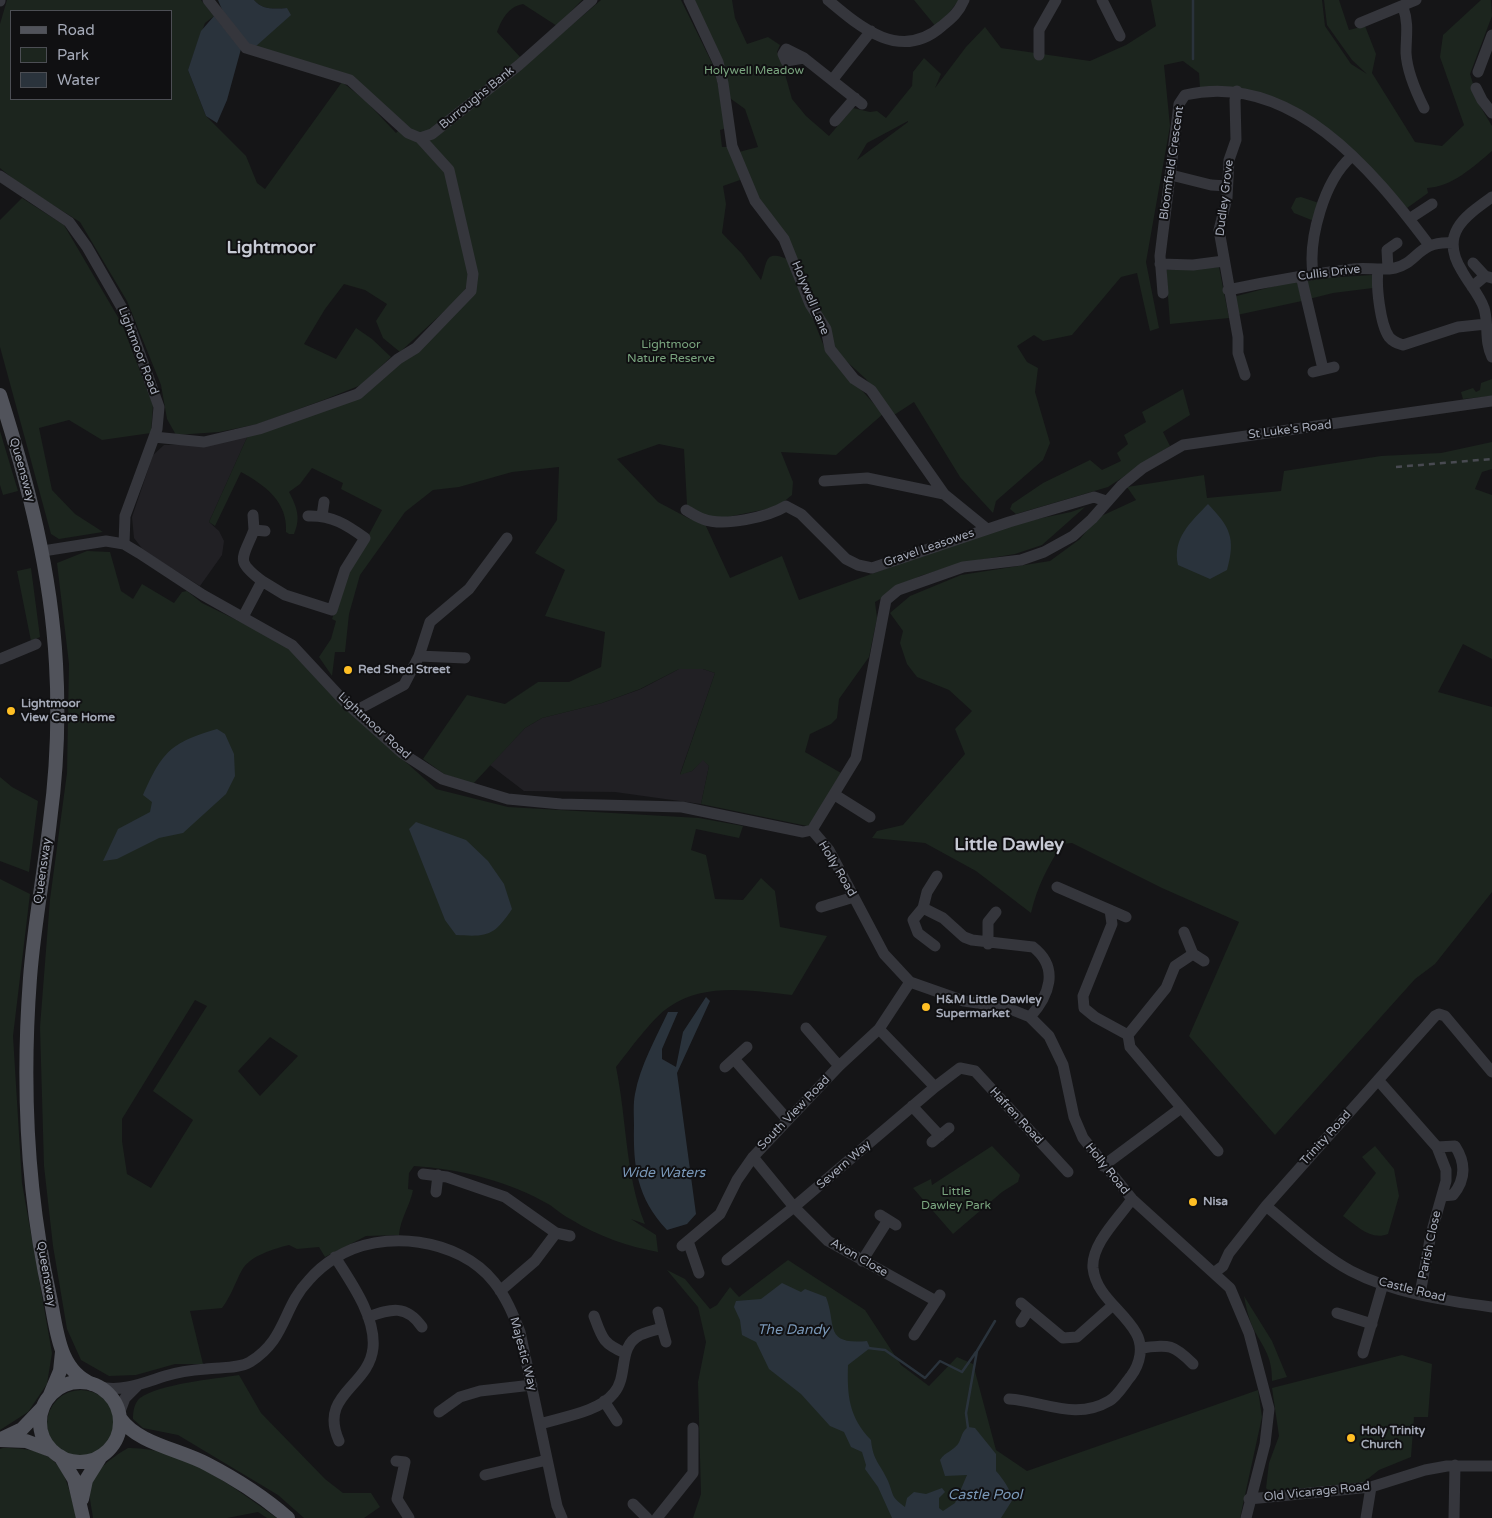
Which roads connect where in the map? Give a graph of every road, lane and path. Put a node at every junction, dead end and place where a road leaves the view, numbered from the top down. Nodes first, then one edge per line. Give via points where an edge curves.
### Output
1 (208, 0) edge
2 (592, 0) edge
3 (689, 0) edge
4 (828, 0) edge
5 (846, 0) edge
6 (964, 0) edge
7 (1056, 0) edge
8 (1102, 0) edge
9 (1416, 0) edge
10 (1403, 7) junction
11 (838, 8) junction
12 (1360, 23) dead end
13 (870, 31) junction
14 (1492, 35) edge
15 (1120, 36) dead end
16 (1039, 55) dead end
17 (804, 58) dead end
18 (1478, 72) dead end
19 (833, 79) junction
20 (1476, 88) dead end
21 (1238, 92) junction
22 (1424, 108) dead end
23 (1492, 114) edge
24 (836, 121) dead end
25 (420, 138) junction
26 (1351, 157) junction
27 (1171, 175) junction
28 (0, 176) edge
29 (1227, 186) junction
30 (1492, 197) edge
31 (1432, 204) dead end
32 (1409, 219) junction
33 (1397, 243) dead end
34 (1453, 243) junction
35 (1429, 245) junction
36 (1224, 261) junction
37 (1473, 263) dead end
38 (1160, 264) junction
39 (1382, 269) junction
40 (1307, 275) junction
41 (1489, 277) edge
42 (1472, 287) junction
43 (1228, 290) junction
44 (1163, 293) dead end
45 (1486, 324) junction
46 (1492, 357) edge
47 (1323, 369) dead end
48 (1245, 375) dead end
49 (0, 395) edge
50 (1492, 401) edge
51 (154, 437) junction
52 (824, 481) dead end
53 (944, 494) junction
54 (1106, 501) junction
55 (324, 502) dead end
56 (686, 510) dead end
57 (253, 515) dead end
58 (308, 516) dead end
59 (322, 516) junction
60 (987, 529) junction
61 (507, 538) dead end
62 (124, 544) junction
63 (43, 551) junction
64 (262, 581) junction
65 (243, 617) junction
66 (36, 644) dead end
67 (1, 656) edge
68 (419, 656) junction
69 (465, 658) dead end
70 (355, 711) junction
71 (835, 795) junction
72 (870, 817) dead end
73 (812, 830) junction
74 (937, 876) dead end
75 (1057, 887) dead end
76 (854, 898) junction
77 (820, 907) dead end
78 (923, 908) junction
79 (1110, 910) junction
80 (996, 912) dead end
81 (1126, 917) dead end
82 (1184, 932) dead end
83 (988, 944) junction
84 (935, 946) dead end
85 (1193, 954) junction
86 (1204, 961) dead end
87 (910, 982) junction
88 (1030, 1017) junction
89 (806, 1028) dead end
90 (879, 1029) junction
91 (1128, 1035) junction
92 (747, 1047) dead end
93 (734, 1059) junction
94 (839, 1066) junction
95 (725, 1067) dead end
96 (960, 1068) joint
97 (1492, 1072) edge
98 (1378, 1080) junction
99 (935, 1087) junction
100 (912, 1106) junction
101 (1182, 1108) junction
102 (787, 1119) junction
103 (949, 1128) dead end
104 (1437, 1147) junction
105 (1218, 1151) dead end
106 (753, 1157) junction
107 (1103, 1166) junction
108 (1068, 1172) dead end
109 (423, 1174) dead end
110 (438, 1175) junction
111 (436, 1192) dead end
112 (1442, 1196) junction
113 (1132, 1200) junction
114 (1266, 1206) junction
115 (794, 1207) junction
116 (888, 1220) dead end
117 (556, 1233) junction
118 (570, 1236) dead end
119 (335, 1258) junction
120 (727, 1260) dead end
121 (862, 1261) junction
122 (1215, 1272) junction
123 (699, 1273) dead end
124 (1383, 1284) junction
125 (500, 1291) junction
126 (1420, 1294) junction
127 (1113, 1305) junction
128 (1492, 1307) edge
129 (658, 1312) dead end
130 (1337, 1313) dead end
131 (368, 1317) junction
132 (598, 1321) dead end
133 (1021, 1322) dead end
134 (1372, 1324) junction
135 (422, 1327) dead end
136 (662, 1328) junction
137 (914, 1335) dead end
138 (666, 1342) dead end
139 (1141, 1348) junction
140 (62, 1351) junction
141 (625, 1353) junction
142 (1363, 1353) dead end
143 (1193, 1364) dead end
144 (143, 1383) junction
145 (96, 1385) junction
146 (532, 1385) junction
147 (1009, 1399) dead end
148 (46, 1402) junction
149 (604, 1402) junction
150 (439, 1412) dead end
151 (119, 1416) junction
152 (617, 1421) dead end
153 (540, 1424) junction
154 (693, 1428) dead end
155 (0, 1440) edge
156 (147, 1440) junction
157 (339, 1441) dead end
158 (104, 1453) junction
159 (57, 1454) junction
160 (405, 1460) dead end
161 (546, 1460) junction
162 (1455, 1465) junction
163 (1492, 1466) edge
164 (485, 1475) dead end
165 (1371, 1487) junction
166 (1249, 1499) junction
167 (81, 1503) junction
168 (633, 1504) dead end
169 (83, 1518) edge
170 (288, 1518) edge
171 (409, 1518) edge
172 (562, 1518) edge
173 (647, 1518) edge
174 (657, 1518) edge
175 (1246, 1518) edge
176 (1366, 1518) edge
177 (1454, 1518) edge

1 - 25 street via 246,48 350,80 408,133
2 - 25 street, Burroughs Bank via 519,65 432,134
3 - 53 street, Holywell Lane via 718,62 732,146 755,201 784,239 810,304 826,329 830,349 854,379 871,390
4 - 11 street
5 - 11 street
6 - 13 street via 958,13 923,38 898,42
7 - 16 street via 1039,30
8 - 15 street
9 - 10 street
10 - 12 street
10 - 22 street via 1408,20 1406,54 1417,95
11 - 13 street
13 - 19 street
14 - 18 street
17 - 19 street
19 - 24 street via 858,101
20 - 23 street
21 - 26 street, Bloomfield Crescent via 1249,93 1297,112
21 - 27 street, Bloomfield Crescent via 1192,93 1181,98
21 - 29 street, Dudley Grove via 1235,100 1236,140 1229,160
25 - 51 street via 449,170 474,274 471,290 416,348 398,359 358,394 259,429 204,442
26 - 32 street, Bloomfield Crescent via 1380,182
26 - 40 street via 1333,177 1311,249
27 - 29 street
27 - 38 street, Bloomfield Crescent
28 - 51 street, Lightmoor Road via 69,222 87,247 126,315 159,407
29 - 36 street, Dudley Grove via 1219,230
30 - 34 street via 1460,221
31 - 32 street
32 - 35 street, Bloomfield Crescent
33 - 39 street via 1387,250
34 - 35 street
34 - 42 street via 1460,269
35 - 39 street, Cullis Drive via 1397,268
36 - 38 street via 1193,265
36 - 43 street, Dudley Grove
37 - 41 street
38 - 44 street, Bloomfield Crescent
39 - 40 street, Cullis Drive
39 - 45 street via 1377,283 1384,325 1394,342 1403,345 1458,327
40 - 43 street, Cullis Drive
40 - 47 street
41 - 42 street
42 - 45 street via 1484,309
43 - 48 street, Dudley Grove via 1246,362
45 - 46 street via 1488,349
49 - 63 main road, Queensway
50 - 54 street, St Luke's Road via 1183,445 1143,468
51 - 62 street, Lightmoor Road via 125,516
52 - 53 street via 867,478
53 - 60 street, Holywell Lane
54 - 60 street, Gravel Leasowes via 1094,498
54 - 71 street, St Luke's Road via 1073,536 1044,552 1021,560 964,568 898,590 886,600 856,758
55 - 59 street
56 - 60 street, Gravel Leasowes via 703,519 722,522 774,513 786,506 801,514 846,559 872,568
57 - 64 street via 260,530 242,561
58 - 59 street
59 - 64 street via 343,523 365,538 345,570 330,614 285,595
61 - 68 street via 469,589 430,622
62 - 63 street, Lightmoor Road via 96,541
62 - 65 street, Lightmoor Road
63 - 140 main road, Queensway via 56,662 57,736 27,1027 29,1144 45,1275
64 - 65 street
65 - 70 street, Lightmoor Road via 292,645
66 - 67 street
68 - 69 street
68 - 70 street via 404,685
70 - 73 street, Lightmoor Road via 402,754 442,779 508,799 561,804 682,806 804,832
71 - 72 street
71 - 73 street, St Luke's Road
73 - 76 street, Holly Road via 829,850
74 - 78 street via 926,892
75 - 79 street
76 - 77 street
76 - 87 street, Holly Road via 884,954
78 - 83 street via 943,918 964,937
78 - 84 street via 913,920 914,927
79 - 81 street
79 - 91 street via 1112,924 1083,996 1084,1008
80 - 83 street via 988,922
82 - 85 street
83 - 88 street via 1033,947 1044,958 1048,974 1047,993
85 - 86 street
85 - 91 street via 1175,966 1166,988
87 - 88 street, Holly Road via 964,1001 1005,1007
87 - 90 street, South View Road
88 - 107 street, Holly Road via 1049,1036 1063,1065 1082,1138
89 - 94 street via 818,1033
90 - 94 street, South View Road
90 - 99 street
91 - 101 street via 1130,1047
92 - 93 street
93 - 95 street
93 - 102 street
94 - 102 street, South View Road
96 - 99 street, Severn Way
96 - 108 street, Hafren Road via 975,1071
97 - 98 street, Trinity Road via 1445,1016 1439,1014
98 - 104 street, Parish Close
98 - 114 street, Trinity Road
99 - 100 street, Severn Way
100 - 103 street via 936,1139
100 - 115 street, Severn Way
101 - 105 street
101 - 107 street
102 - 106 street, South View Road
104 - 112 street, Parish Close via 1446,1170
104 - 112 street, Parish Close via 1455,1146 1464,1170 1459,1188 1453,1195
106 - 115 street, Avon Close
106 - 123 street, South View Road via 720,1214 685,1243
107 - 113 street, Holly Road
109 - 110 street
110 - 111 street
110 - 117 street via 505,1197
112 - 126 street, Parish Close
113 - 122 street, Holly Road
113 - 127 street via 1098,1245 1093,1266 1097,1286
114 - 122 street, Trinity Road via 1229,1253 1223,1266
114 - 124 street, Castle Road via 1336,1261
115 - 120 street, Severn Way
115 - 121 street, Avon Close via 828,1241
116 - 121 street
117 - 118 street
117 - 125 street via 535,1261
119 - 125 street, Majestic Way via 365,1245 390,1242 447,1248 475,1264
119 - 131 street
119 - 144 street, Majestic Way via 302,1289 272,1345 248,1363 167,1375
121 - 137 street, Avon Close via 938,1298
122 - 166 street, Holly Road via 1230,1288 1240,1306 1269,1409 1266,1444
124 - 126 street, Castle Road
124 - 134 street
125 - 146 street, Majestic Way via 520,1332
126 - 128 street, Castle Road
127 - 133 street via 1077,1337 1063,1338 1025,1307
127 - 139 street via 1137,1334
129 - 136 street
130 - 134 street
131 - 135 street via 389,1310 403,1310 415,1317
131 - 157 street via 373,1332 370,1363 337,1405 333,1419
132 - 141 street via 601,1337 608,1346
134 - 142 street
136 - 138 street
136 - 141 street via 640,1335
139 - 143 street via 1164,1345 1178,1349
139 - 147 street via 1138,1367 1110,1401 1081,1411 1059,1410 1028,1400
140 - 145 main road, Queensway via 74,1372
140 - 148 main road, Queensway via 60,1371
141 - 149 street via 620,1384
144 - 145 street, Majestic Way via 119,1389
144 - 151 street, Majestic Way via 129,1394
145 - 148 main road via 69,1384 58,1389
145 - 151 main road via 115,1403
146 - 150 street via 480,1391 460,1397
146 - 153 street, Majestic Way
148 - 155 main road via 22,1429
148 - 159 main road via 40,1419 41,1431
149 - 152 street
149 - 153 street
151 - 156 main road via 131,1431
151 - 158 main road via 116,1436
153 - 161 street, Majestic Way
154 - 174 street via 693,1473
155 - 159 main road via 26,1441
156 - 158 main road via 129,1442
156 - 170 main road via 209,1465
158 - 159 main road via 82,1462
158 - 167 main road via 86,1480
159 - 167 main road via 74,1479
160 - 171 street via 397,1499
161 - 164 street
161 - 172 street, Majestic Way
162 - 163 street, Old Vicarage Road
162 - 165 street, Old Vicarage Road via 1425,1470
162 - 177 street
165 - 166 street, Old Vicarage Road
165 - 176 street
166 - 175 street, Old Vicarage Road
167 - 169 main road
168 - 173 street

